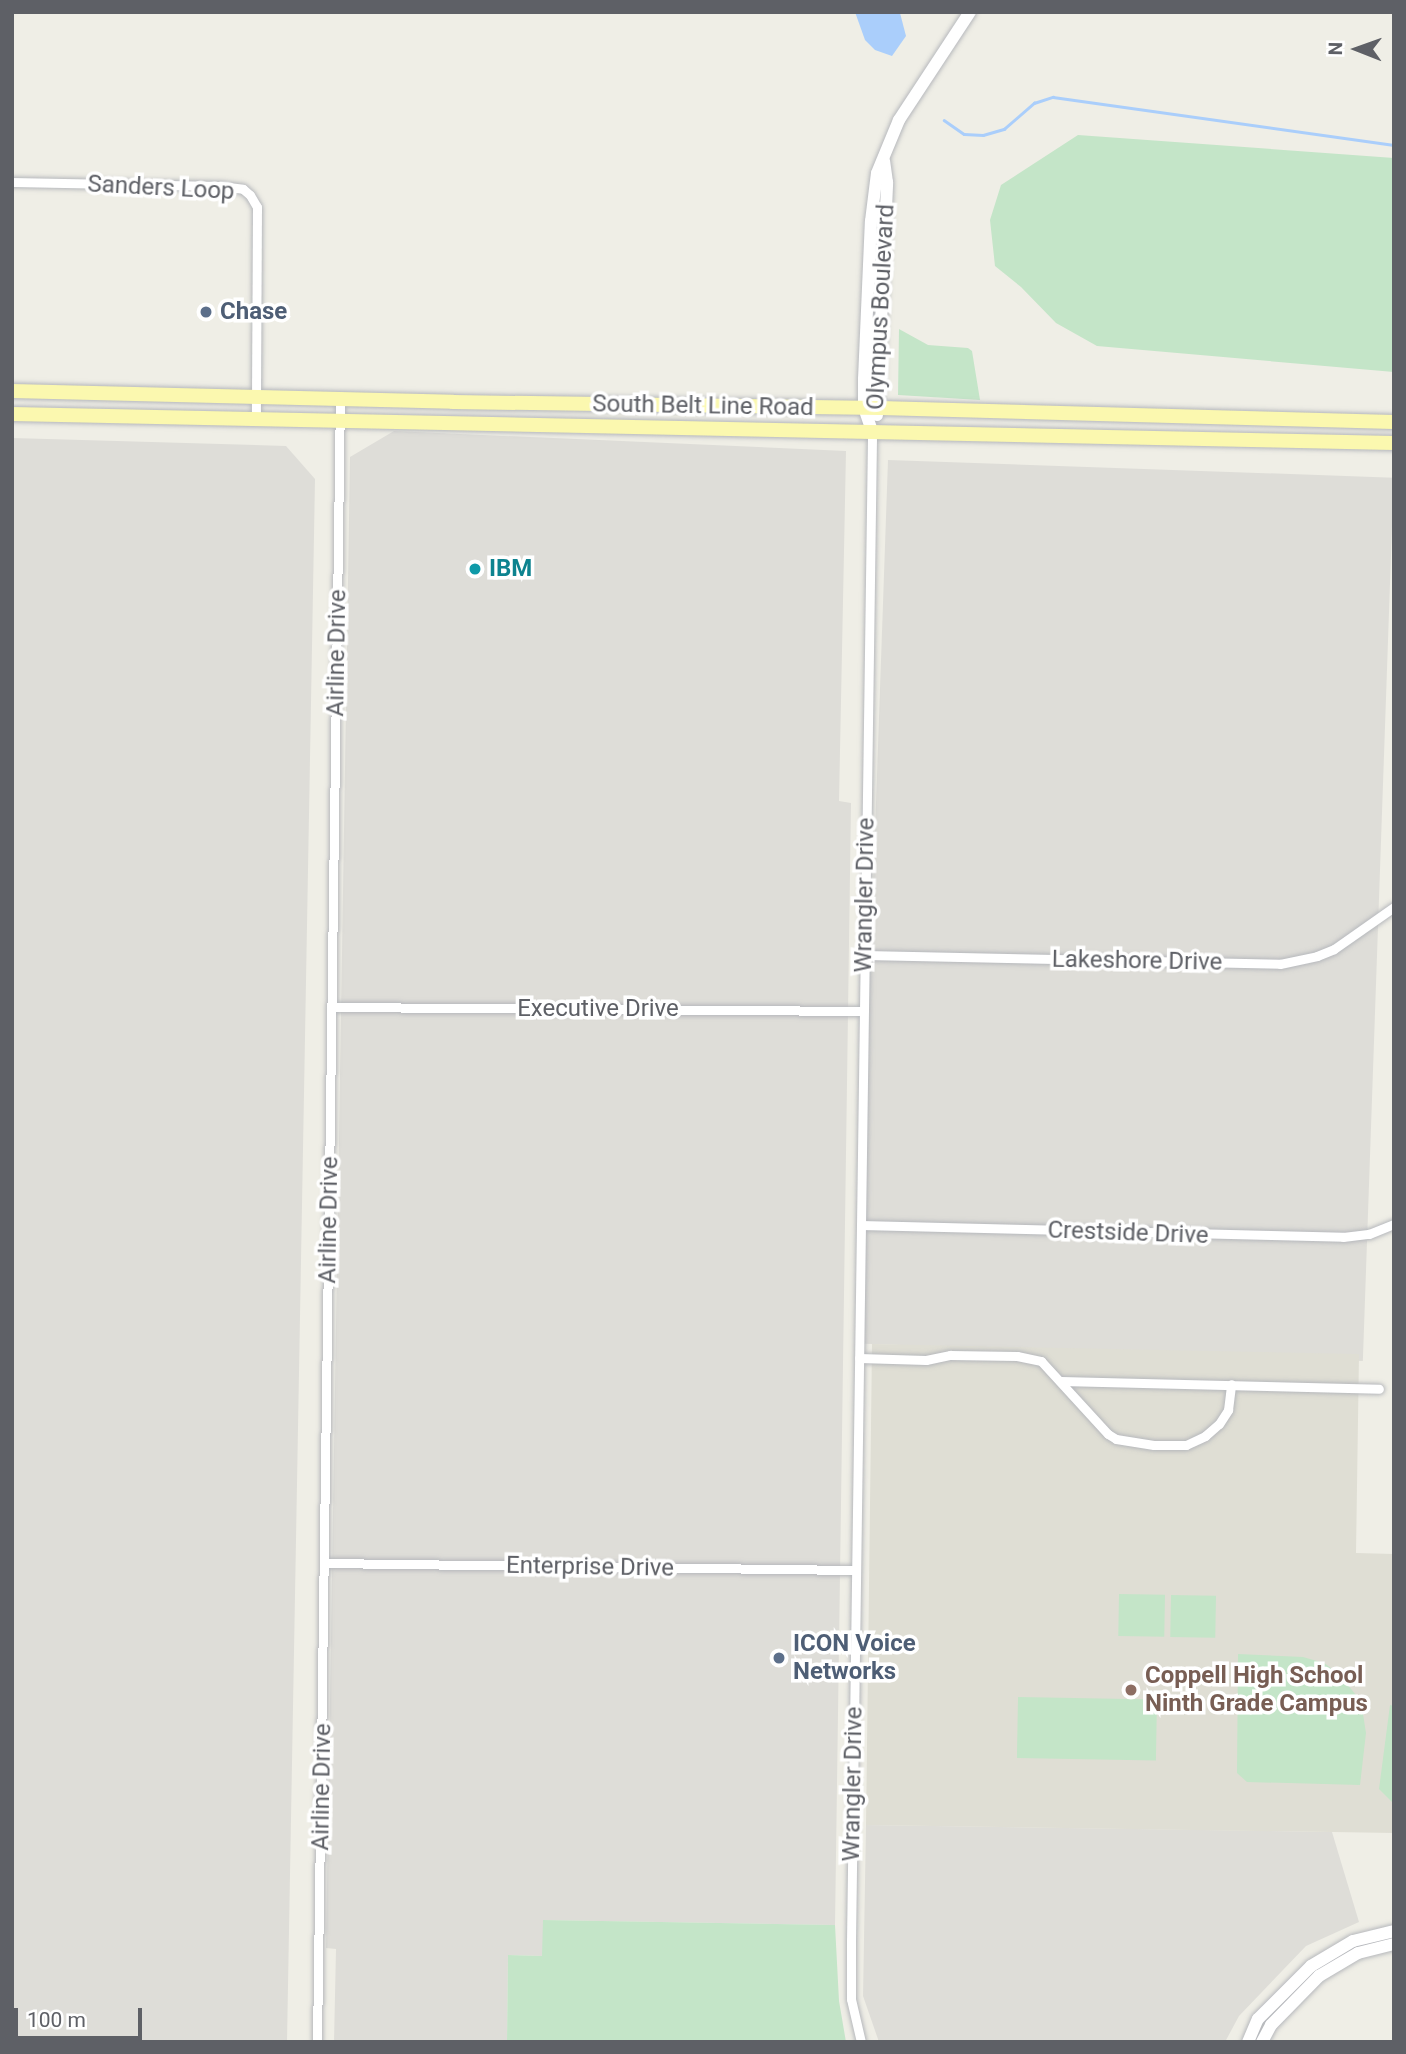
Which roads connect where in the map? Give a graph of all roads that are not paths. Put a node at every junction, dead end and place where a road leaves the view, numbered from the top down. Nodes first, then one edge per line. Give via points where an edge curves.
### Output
1 (970, 12) edge
2 (884, 160) junction
3 (12, 182) edge
4 (870, 253) junction
5 (884, 253) junction
6 (12, 391) edge
7 (257, 396) junction
8 (340, 399) junction
9 (586, 405) junction
10 (864, 408) junction
11 (880, 408) junction
12 (12, 414) edge
13 (256, 419) junction
14 (1303, 420) junction
15 (340, 421) junction
16 (1394, 422) edge
17 (585, 425) junction
18 (872, 431) junction
19 (1302, 441) junction
20 (1394, 443) edge
21 (1394, 907) edge
22 (864, 955) junction
23 (332, 1007) junction
24 (864, 1011) junction
25 (1394, 1224) edge
26 (861, 1225) junction
27 (859, 1358) junction
28 (1061, 1381) junction
29 (1231, 1384) junction
30 (1379, 1389) dead end
31 (325, 1563) junction
32 (856, 1570) junction
33 (1394, 1931) edge
34 (1394, 1944) edge
35 (317, 2042) edge
36 (860, 2042) edge
37 (1248, 2042) edge
38 (1262, 2042) edge

1 - 2 street, Olympus Boulevard via 899,120
2 - 4 street, Olympus Boulevard via 877,173
2 - 5 street, Olympus Boulevard
3 - 7 street, Sanders Loop via 220,186 243,189 250,195 257,207
4 - 5 street
4 - 10 street, Olympus Boulevard
5 - 11 street, Olympus Boulevard
6 - 7 main road, South Belt Line Road
7 - 8 main road, South Belt Line Road
7 - 13 street, Sanders Loop
8 - 9 main road, South Belt Line Road
8 - 15 street, Airline Drive
9 - 10 main road, South Belt Line Road
9 - 17 main road
10 - 11 main road, South Belt Line Road
10 - 18 street, Olympus Boulevard
11 - 14 main road, South Belt Line Road
11 - 18 street, Olympus Boulevard
12 - 13 main road, South Belt Line Road
13 - 15 main road, South Belt Line Road
14 - 16 main road, South Belt Line Road
14 - 19 main road
15 - 17 main road, South Belt Line Road
15 - 23 street, Airline Drive
17 - 18 main road, South Belt Line Road
18 - 19 main road, South Belt Line Road
18 - 22 street, Wrangler Drive
19 - 20 main road, South Belt Line Road
21 - 22 street, Lakeshore Drive via 1334,949 1280,964
22 - 24 street, Wrangler Drive
23 - 24 street, Executive Drive
23 - 31 street, Airline Drive
24 - 26 street, Wrangler Drive
25 - 26 street, Crestside Drive via 1369,1234 1343,1237
26 - 27 street, Wrangler Drive
27 - 28 street via 1017,1356 1041,1361
27 - 32 street, Wrangler Drive
28 - 29 street
28 - 29 street via 1108,1434 1154,1445 1186,1445 1205,1436 1228,1410
29 - 30 street
31 - 32 street, Enterprise Drive
31 - 35 street, Airline Drive
32 - 36 street, Wrangler Drive via 851,1988
33 - 37 street via 1353,1941 1311,1966 1258,2019
34 - 38 street via 1358,1953 1319,1976 1271,2025

